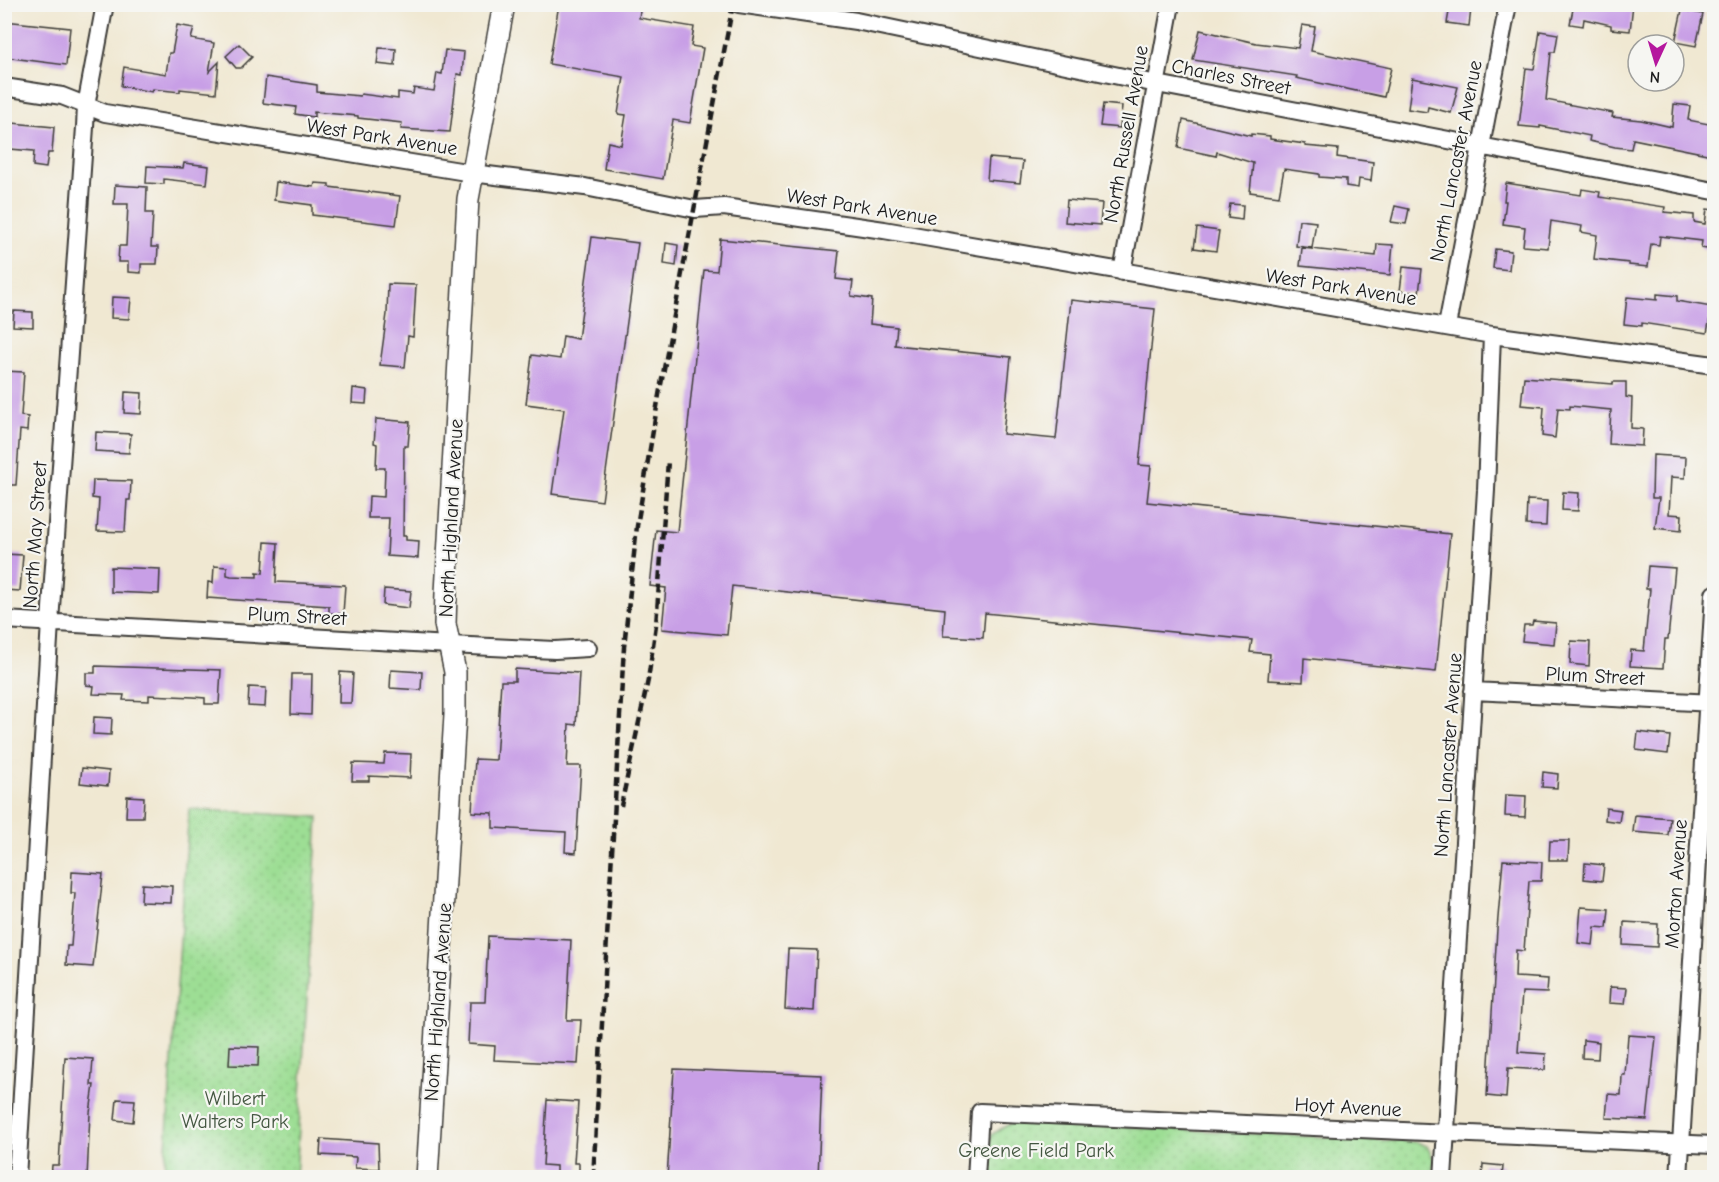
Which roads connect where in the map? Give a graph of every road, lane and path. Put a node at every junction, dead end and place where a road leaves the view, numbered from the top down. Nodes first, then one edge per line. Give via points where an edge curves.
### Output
1 (105, 4) edge
2 (504, 4) edge
3 (739, 4) edge
4 (1171, 4) edge
5 (1508, 4) edge
6 (1157, 84) junction
7 (4, 87) edge
8 (87, 106) junction
9 (1480, 145) junction
10 (472, 173) junction
11 (1714, 191) edge
12 (1122, 272) junction
13 (1447, 326) junction
14 (1492, 335) junction
15 (1714, 365) edge
16 (1714, 594) edge
17 (4, 620) edge
18 (50, 622) junction
19 (450, 645) junction
20 (588, 648) dead end
21 (1473, 692) junction
22 (1712, 703) edge
23 (1446, 1132) junction
24 (1681, 1144) junction
25 (1714, 1145) edge
26 (16, 1178) edge
27 (427, 1178) edge
28 (976, 1178) edge
29 (1443, 1178) edge
30 (1679, 1178) edge

1 - 8 street, North May Street
2 - 10 street, North Highland Avenue
3 - 6 street, Charles Street via 856,21
4 - 6 street, North Russell Avenue
5 - 9 street, North Lancaster Avenue
6 - 9 street, Charles Street
6 - 12 street, North Russell Avenue
7 - 8 street, West Park Avenue via 62,96
8 - 10 street, West Park Avenue via 105,113
8 - 18 street, North May Street
9 - 11 street, Charles Street
9 - 13 street, North Lancaster Avenue
10 - 12 street, West Park Avenue via 585,188 695,209 724,207 885,230
10 - 19 street, North Highland Avenue via 446,593 445,624
12 - 13 street, West Park Avenue
13 - 14 street, West Park Avenue
14 - 15 street, West Park Avenue
14 - 21 street, North Lancaster Avenue
16 - 22 street, Morton Avenue
17 - 18 street, Plum Street
18 - 19 street, Plum Street
18 - 26 street, North May Street
19 - 20 street, Plum Street
19 - 27 street, North Highland Avenue via 456,715
21 - 22 street, Plum Street
21 - 23 street, North Lancaster Avenue
22 - 24 street, Morton Avenue
23 - 24 street, Hoyt Avenue
23 - 28 street, Hoyt Avenue via 980,1112
23 - 29 street, North Lancaster Avenue
24 - 25 street, Hoyt Avenue
24 - 30 street, Morton Avenue

